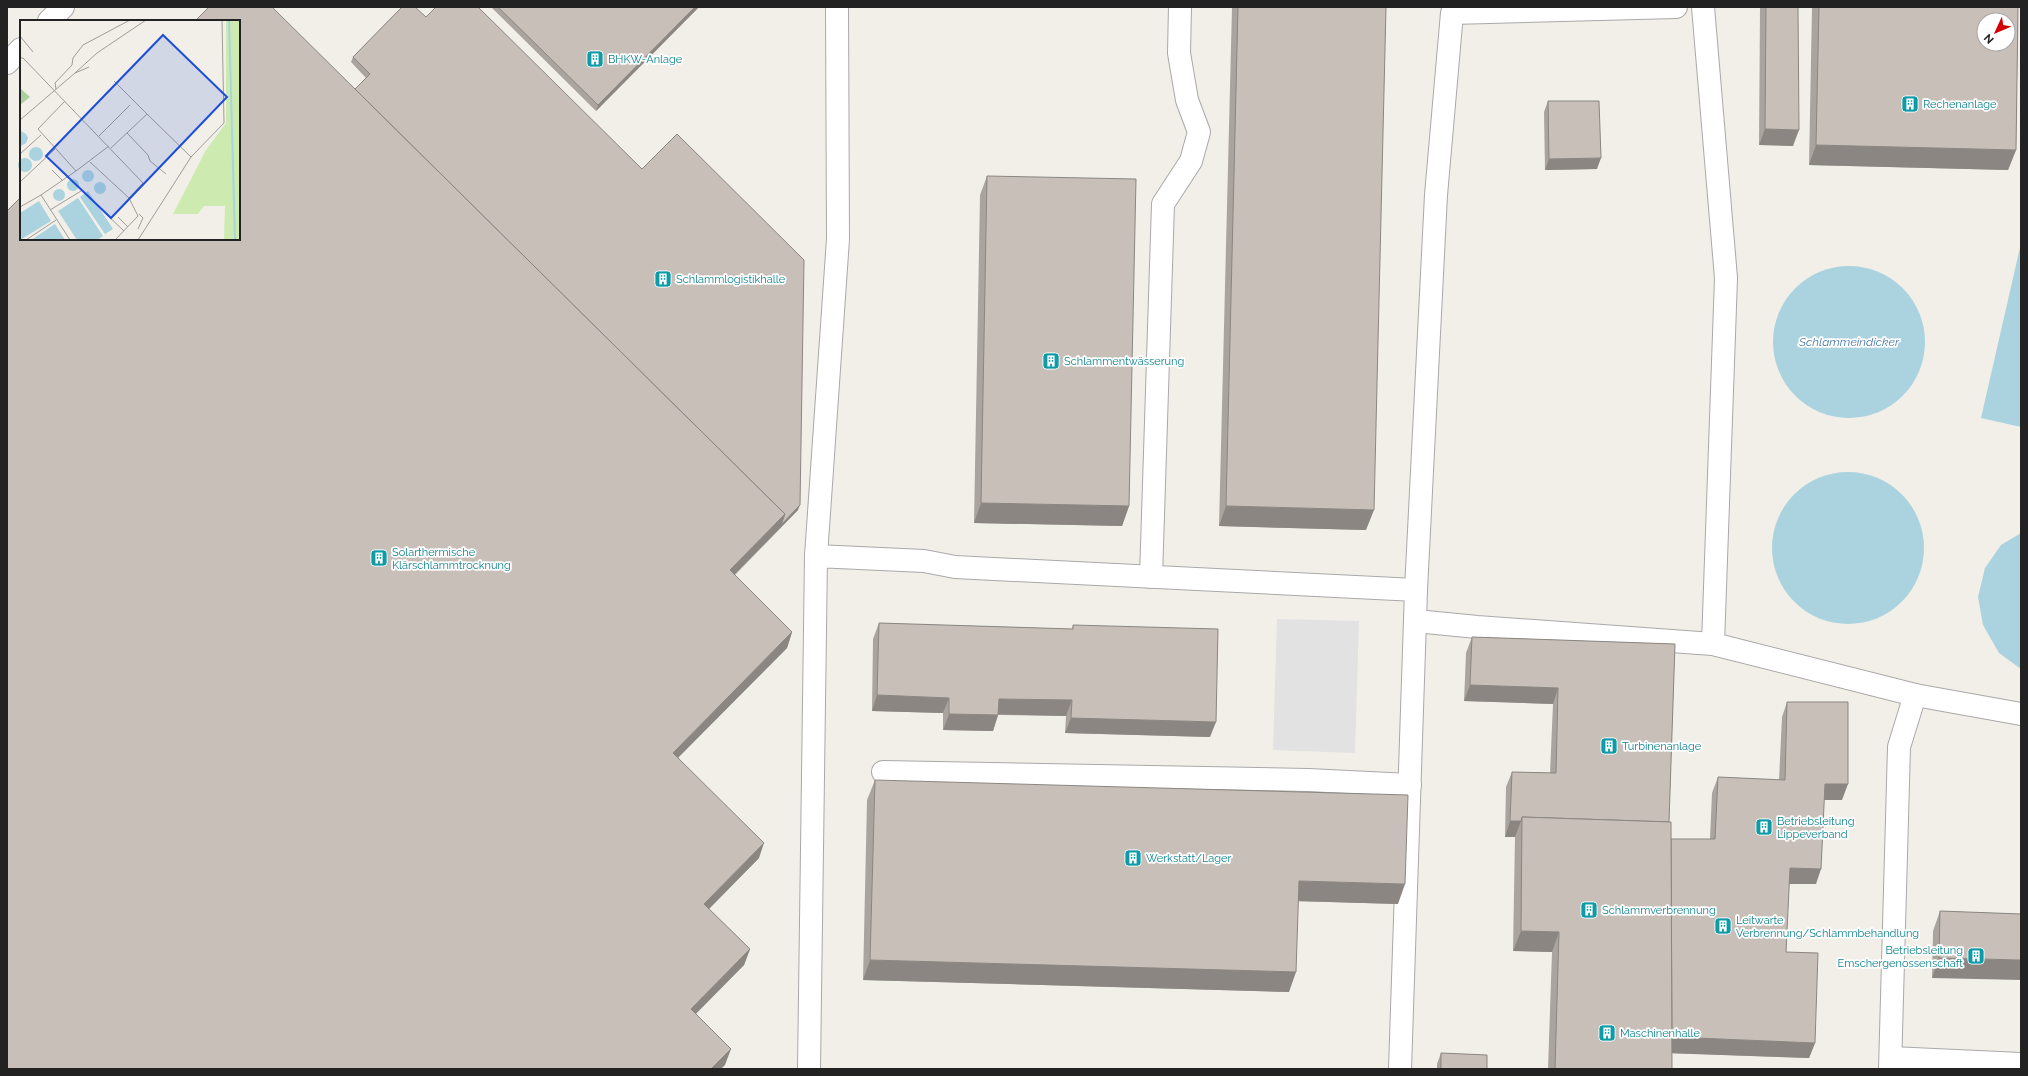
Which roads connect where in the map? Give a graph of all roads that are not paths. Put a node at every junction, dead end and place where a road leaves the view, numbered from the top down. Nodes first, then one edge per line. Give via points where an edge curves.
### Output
1 (63, 7) edge
2 (837, 7) edge
3 (1180, 7) edge
4 (1676, 7) edge
5 (1703, 7) edge
6 (50, 20) edge
7 (20, 50) edge
8 (7, 63) edge
9 (816, 556) junction
10 (1151, 577) junction
11 (1416, 590) junction
12 (1416, 621) junction
13 (1713, 644) junction
14 (1915, 695) junction
15 (2021, 714) edge
16 (883, 772) dead end
17 (1410, 785) junction
18 (1890, 1063) edge
19 (2021, 1064) edge
20 (809, 1069) edge
21 (1400, 1069) edge

1 - 6 lane
2 - 9 lane via 838,239
3 - 10 lane via 1179,53 1187,100 1199,132 1191,161 1163,204
4 - 11 lane via 1452,13 1436,195
5 - 13 lane via 1726,278
7 - 8 lane
9 - 10 lane via 924,561 955,567
9 - 20 lane
10 - 11 lane
11 - 12 lane
12 - 13 lane
12 - 17 lane
13 - 14 lane
14 - 15 lane
14 - 18 lane via 1899,747
16 - 17 lane via 1300,780
17 - 21 lane
18 - 19 lane

